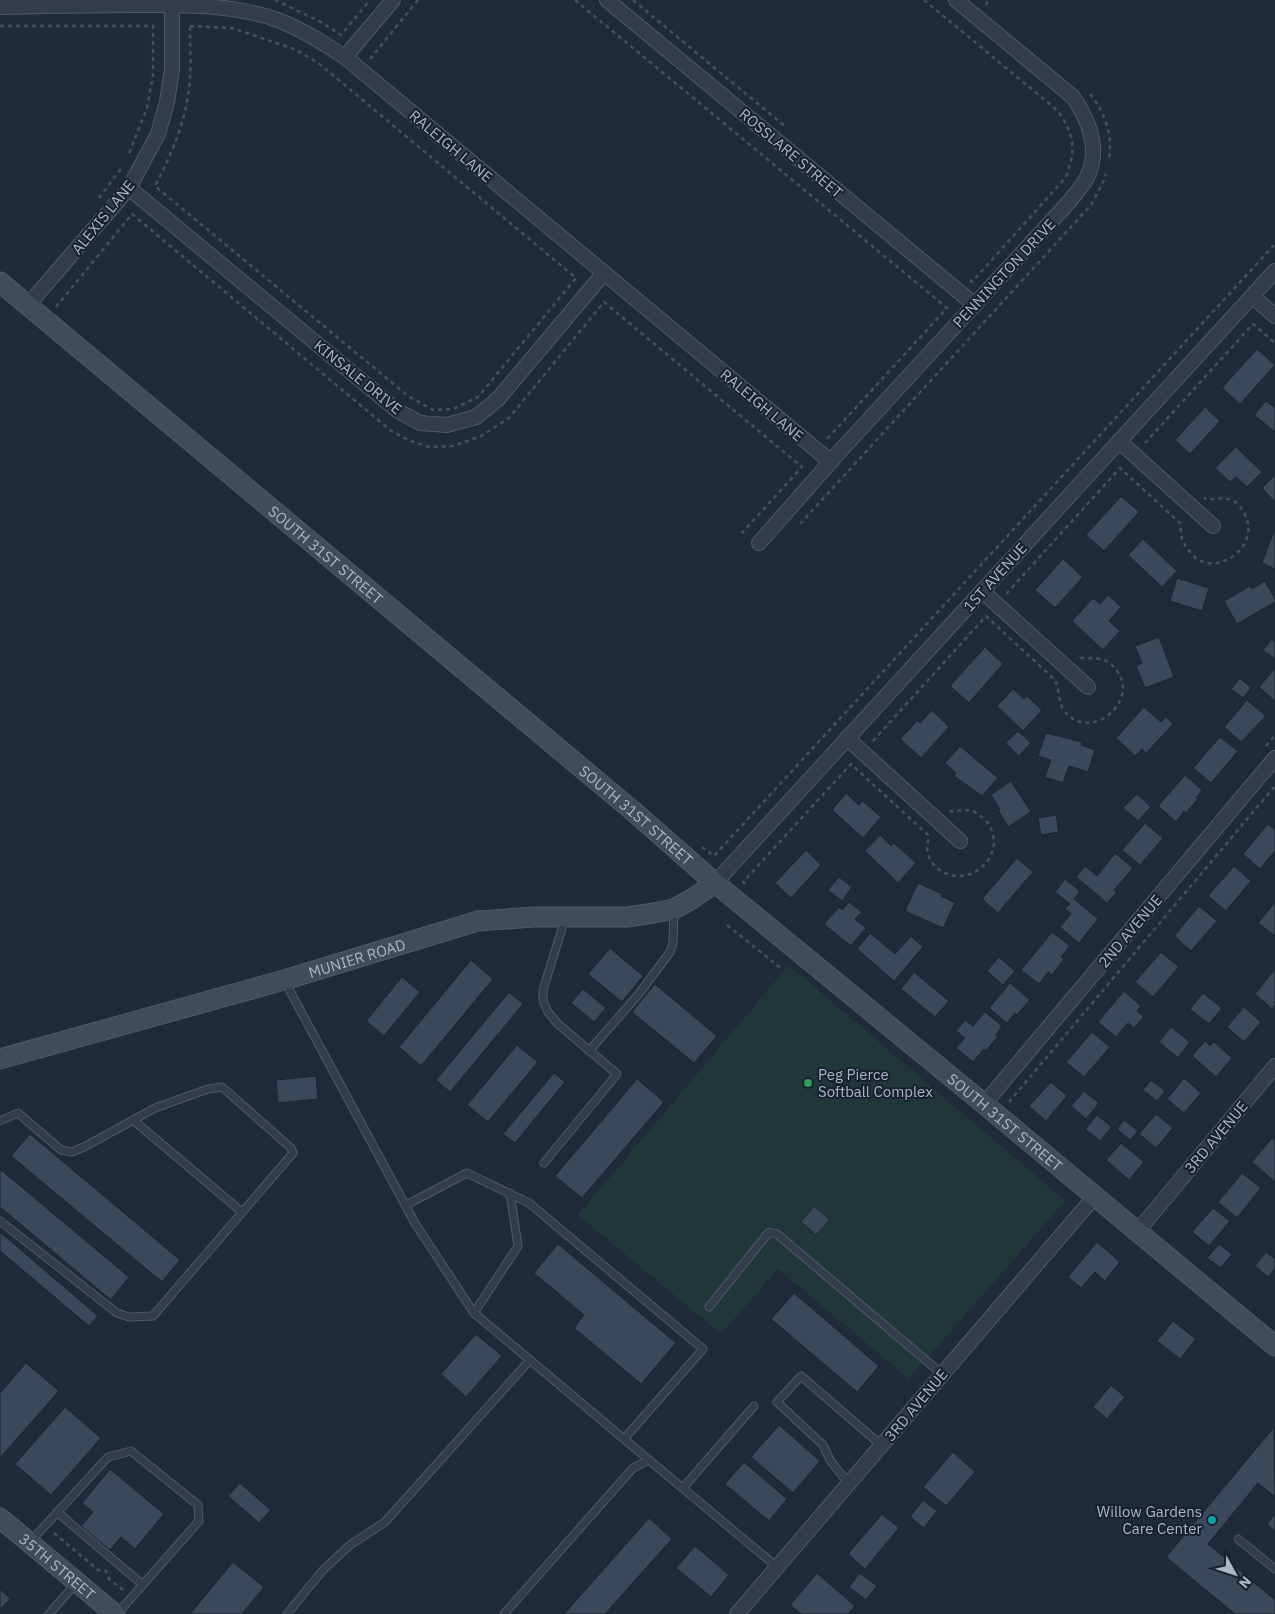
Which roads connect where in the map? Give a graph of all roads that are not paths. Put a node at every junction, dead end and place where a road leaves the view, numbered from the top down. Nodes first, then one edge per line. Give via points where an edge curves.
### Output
1 (392, 0) edge
2 (607, 0) edge
3 (961, 1) edge
4 (172, 2) edge
5 (0, 7) edge
6 (345, 57) junction
7 (129, 188) junction
8 (1275, 272) edge
9 (604, 273) junction
10 (0, 282) edge
11 (1252, 296) junction
12 (975, 305) junction
13 (28, 306) junction
14 (1275, 316) edge
15 (1119, 441) junction
16 (831, 462) junction
17 (1212, 526) dead end
18 (759, 543) dead end
19 (982, 591) junction
20 (1088, 687) dead end
21 (847, 738) junction
22 (1275, 758) edge
23 (960, 841) dead end
24 (715, 883) junction
25 (674, 909) junction
26 (565, 916) junction
27 (284, 980) junction
28 (589, 1051) junction
29 (0, 1059) edge
30 (1275, 1066) edge
31 (984, 1104) junction
32 (133, 1120) junction
33 (0, 1121) edge
34 (544, 1163) dead end
35 (510, 1193) junction
36 (1095, 1196) junction
37 (406, 1205) junction
38 (242, 1212) junction
39 (0, 1221) edge
40 (1137, 1232) junction
41 (709, 1307) dead end
42 (474, 1313) junction
43 (1275, 1346) edge
44 (530, 1360) junction
45 (942, 1374) junction
46 (754, 1406) dead end
47 (624, 1439) junction
48 (881, 1445) junction
49 (649, 1460) junction
50 (848, 1483) junction
51 (683, 1488) junction
52 (57, 1512) junction
53 (0, 1518) edge
54 (1238, 1539) dead end
55 (30, 1542) junction
56 (777, 1567) junction
57 (1275, 1569) edge
58 (77, 1582) junction
59 (143, 1585) junction
60 (49, 1614) edge
61 (116, 1614) edge
62 (287, 1614) edge
63 (504, 1614) edge
64 (736, 1614) edge

1 - 6 street
2 - 12 street, ROSSLARE STREET
3 - 12 street, PENNINGTON DRIVE via 1073,97 1092,135 1093,157 1086,180
4 - 5 street, RALEIGH LANE
4 - 6 street, RALEIGH LANE via 239,9 276,20 314,37
4 - 7 street, ALEXIS LANE via 172,69 167,102 158,134
6 - 9 street, RALEIGH LANE
7 - 9 street, KINSALE DRIVE via 398,411 420,423 447,424 476,417 498,399
7 - 13 street, ALEXIS LANE
8 - 11 street, 1ST AVENUE
9 - 16 street, RALEIGH LANE
10 - 13 street, SOUTH 31ST STREET
11 - 14 street
11 - 15 street, 1ST AVENUE
12 - 16 street, PENNINGTON DRIVE
13 - 24 street, SOUTH 31ST STREET via 634,811
15 - 17 street
15 - 19 street, 1ST AVENUE
16 - 18 street, PENNINGTON DRIVE
19 - 20 street
19 - 21 street, 1ST AVENUE
21 - 23 street
21 - 24 street, 1ST AVENUE
22 - 31 street, 2ND AVENUE
24 - 25 street, MUNIER ROAD
24 - 31 street, SOUTH 31ST STREET
25 - 26 street, MUNIER ROAD via 627,917
25 - 28 lane via 670,952
26 - 27 street, MUNIER ROAD via 478,921
26 - 28 lane via 543,990 543,1002 558,1024
27 - 29 street, MUNIER ROAD
27 - 37 lane
28 - 34 lane via 617,1074
30 - 40 street, 3RD AVENUE
31 - 36 street, SOUTH 31ST STREET
32 - 33 lane via 72,1152 61,1150 18,1113
32 - 38 lane
32 - 38 lane via 155,1108 208,1089 222,1088 293,1153
35 - 37 lane via 467,1173
35 - 42 lane via 518,1246
35 - 47 lane via 529,1203 703,1349
36 - 40 street, SOUTH 31ST STREET
36 - 45 street, 3RD AVENUE
37 - 42 lane
38 - 39 lane via 153,1316 129,1317 117,1313
40 - 43 street, SOUTH 31ST STREET
41 - 45 lane via 769,1232 777,1234
42 - 44 lane
44 - 47 lane
44 - 62 lane via 385,1522 350,1545
45 - 48 street, 3RD AVENUE
46 - 51 lane
47 - 49 lane
48 - 50 street, 3RD AVENUE
48 - 50 lane via 801,1376 777,1402 823,1445
49 - 51 lane
49 - 63 lane via 633,1468
50 - 56 street, 3RD AVENUE
51 - 56 lane
52 - 55 lane
52 - 59 lane
52 - 59 lane via 108,1457 131,1451 198,1505 199,1521
53 - 55 street, 35TH STREET
54 - 57 lane
55 - 58 street, 35TH STREET
56 - 64 street, 3RD AVENUE
58 - 60 lane
58 - 61 street, 35TH STREET
59 - 61 lane

